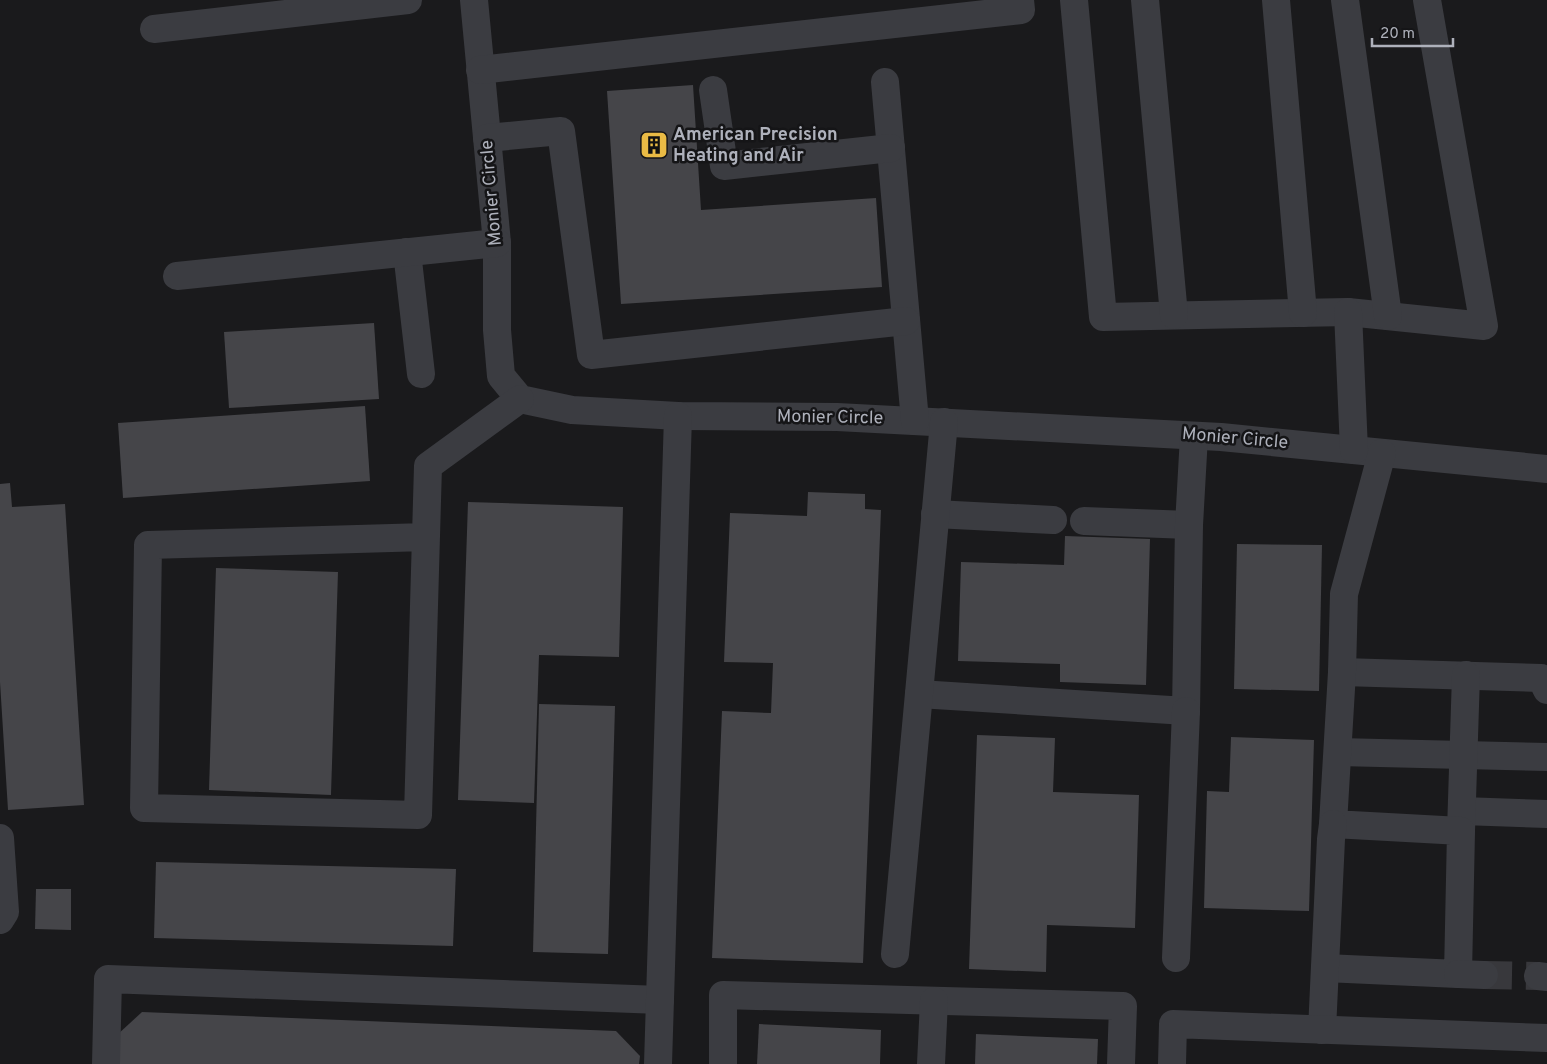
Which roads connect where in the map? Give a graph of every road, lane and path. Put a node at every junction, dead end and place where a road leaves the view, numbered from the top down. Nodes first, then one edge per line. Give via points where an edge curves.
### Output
1 (408, 0) edge
2 (474, 0) edge
3 (1020, 0) edge
4 (1074, 0) edge
5 (1145, 0) edge
6 (1276, 0) edge
7 (1345, 0) edge
8 (1427, 0) edge
9 (154, 29) dead end
10 (480, 70) junction
11 (885, 82) dead end
12 (713, 90) dead end
13 (487, 138) junction
14 (891, 148) junction
15 (497, 243) junction
16 (407, 252) junction
17 (177, 276) dead end
18 (1348, 312) junction
19 (1304, 313) junction
20 (1174, 315) junction
21 (1388, 316) junction
22 (906, 321) junction
23 (421, 374) dead end
24 (520, 399) junction
25 (678, 416) junction
26 (915, 421) junction
27 (944, 422) junction
28 (1194, 436) junction
29 (1354, 450) junction
30 (1382, 453) junction
31 (1547, 469) edge
32 (936, 514) junction
33 (1053, 520) dead end
34 (1084, 520) dead end
35 (1189, 525) junction
36 (426, 537) junction
37 (1342, 672) junction
38 (1466, 675) junction
39 (1547, 690) edge
40 (919, 694) junction
41 (1186, 712) junction
42 (1338, 752) junction
43 (1463, 755) junction
44 (1547, 756) edge
45 (1547, 814) edge
46 (1462, 821) junction
47 (1333, 824) junction
48 (0, 838) edge
49 (0, 920) edge
50 (895, 954) dead end
51 (1176, 958) dead end
52 (1325, 968) junction
53 (660, 1000) junction
54 (934, 1001) junction
55 (1322, 1030) junction
56 (1547, 1038) edge
57 (106, 1064) edge
58 (658, 1064) edge
59 (723, 1064) edge
60 (932, 1064) edge
61 (1121, 1064) edge
62 (1172, 1064) edge

1 - 9 street
2 - 10 street, Monier Circle
3 - 10 street via 1021,10
4 - 20 street via 1103,317
5 - 20 street
6 - 19 street
7 - 21 street
8 - 21 street via 1484,326
10 - 13 street, Monier Circle
11 - 14 street
12 - 14 street via 724,166
13 - 15 street, Monier Circle
13 - 22 street via 561,131 591,355
14 - 22 street
15 - 16 street
15 - 24 street, Monier Circle via 501,376
16 - 17 street
16 - 23 street
18 - 19 street
18 - 21 street
18 - 29 street
19 - 20 street
22 - 26 street
24 - 25 street, Monier Circle via 572,410
24 - 36 street via 428,466
25 - 26 street, Monier Circle
25 - 53 street
26 - 27 street, Monier Circle
27 - 28 street, Monier Circle
27 - 32 street
28 - 29 street, Monier Circle
28 - 35 street
29 - 30 street, Monier Circle
30 - 31 street, Monier Circle
30 - 37 street via 1344,594
32 - 33 street
32 - 40 street
34 - 35 street
35 - 41 street
36 - 36 street via 418,815 144,808 148,545
37 - 38 street
37 - 42 street
38 - 39 street via 1541,678
38 - 43 street
40 - 41 street
40 - 50 street
41 - 51 street
42 - 43 street
42 - 47 street
43 - 44 street
43 - 46 street
45 - 46 street
46 - 47 street
46 - 52 street via 1471,974
47 - 52 street
48 - 49 street via 6,912
52 - 55 street
53 - 57 street via 108,979
53 - 58 street
54 - 59 street via 723,995
54 - 60 street
54 - 61 street via 1123,1006
55 - 56 street
55 - 62 street via 1173,1024

